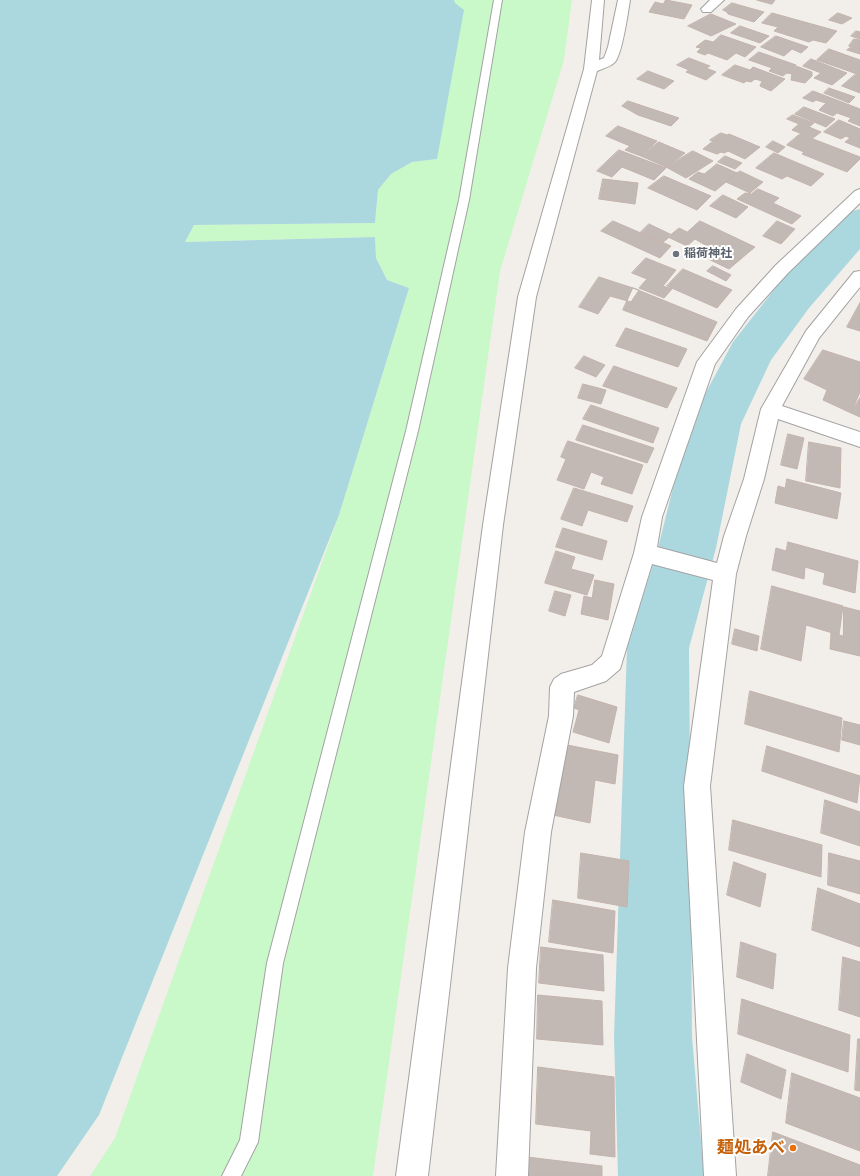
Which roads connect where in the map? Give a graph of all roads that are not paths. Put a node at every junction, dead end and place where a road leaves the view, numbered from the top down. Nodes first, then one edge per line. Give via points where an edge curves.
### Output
1 (498, 0) edge
2 (598, 0) edge
3 (624, 0) edge
4 (718, 0) edge
5 (707, 9) dead end
6 (591, 69) junction
7 (860, 194) edge
8 (860, 276) edge
9 (771, 409) junction
10 (860, 440) edge
11 (645, 553) junction
12 (725, 574) junction
13 (231, 1176) edge
14 (412, 1176) edge
15 (512, 1176) edge
16 (720, 1176) edge

1 - 13 lane via 464,200 416,415 275,963 249,1142
2 - 6 street
3 - 6 street via 610,60
4 - 5 street
6 - 14 street via 527,297 493,525
7 - 11 street via 762,291 742,313 706,362 652,517
8 - 9 street via 812,335
9 - 10 street
9 - 12 street via 754,479
11 - 12 street
11 - 15 street via 612,662 598,674 569,681 562,687 562,716 538,832 522,968
12 - 16 street via 697,786

